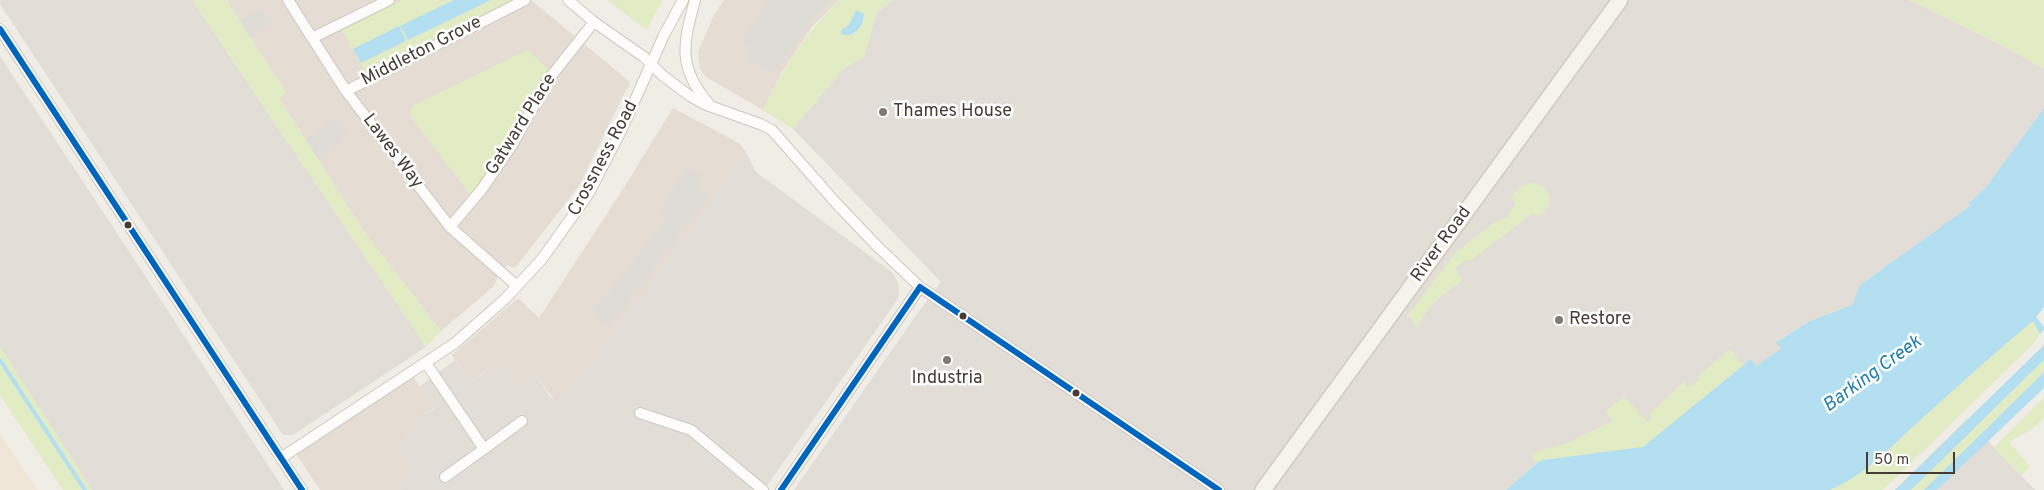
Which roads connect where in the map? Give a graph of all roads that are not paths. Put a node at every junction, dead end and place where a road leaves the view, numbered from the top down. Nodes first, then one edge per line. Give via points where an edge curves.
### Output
1 (288, 0) edge
2 (390, 0) edge
3 (525, 0) edge
4 (568, 0) edge
5 (683, 0) edge
6 (696, 0) edge
7 (1620, 0) edge
8 (594, 22) junction
9 (0, 29) edge
10 (312, 38) junction
11 (652, 64) junction
12 (346, 91) junction
13 (711, 106) junction
14 (450, 227) junction
15 (517, 286) junction
16 (920, 287) junction
17 (426, 363) junction
18 (640, 414) dead end
19 (522, 421) dead end
20 (484, 449) junction
21 (281, 458) junction
22 (445, 476) dead end
23 (302, 490) edge
24 (763, 490) edge
25 (781, 490) edge
26 (1219, 490) edge
27 (1263, 490) edge

1 - 10 street, Lawes Way
2 - 10 street
3 - 12 street, Middleton Grove
4 - 8 street
5 - 11 street, Crossness Road
6 - 13 street via 686,36 685,59 696,88
7 - 27 street, River Road
8 - 11 street
8 - 14 street, Gatward Place via 548,80 482,189
9 - 21 street
10 - 12 street, Lawes Way
11 - 13 street via 662,76 690,96
11 - 15 street, Crossness Road via 589,193 549,250
12 - 14 street, Lawes Way
13 - 16 street via 765,126 777,134 842,210
14 - 15 street, Lawes Way
15 - 17 street, Crossness Road via 475,327
16 - 25 street
16 - 26 street
17 - 20 street
17 - 21 street, Crossness Road
18 - 24 street via 692,430
19 - 20 street
20 - 22 street
21 - 23 street

